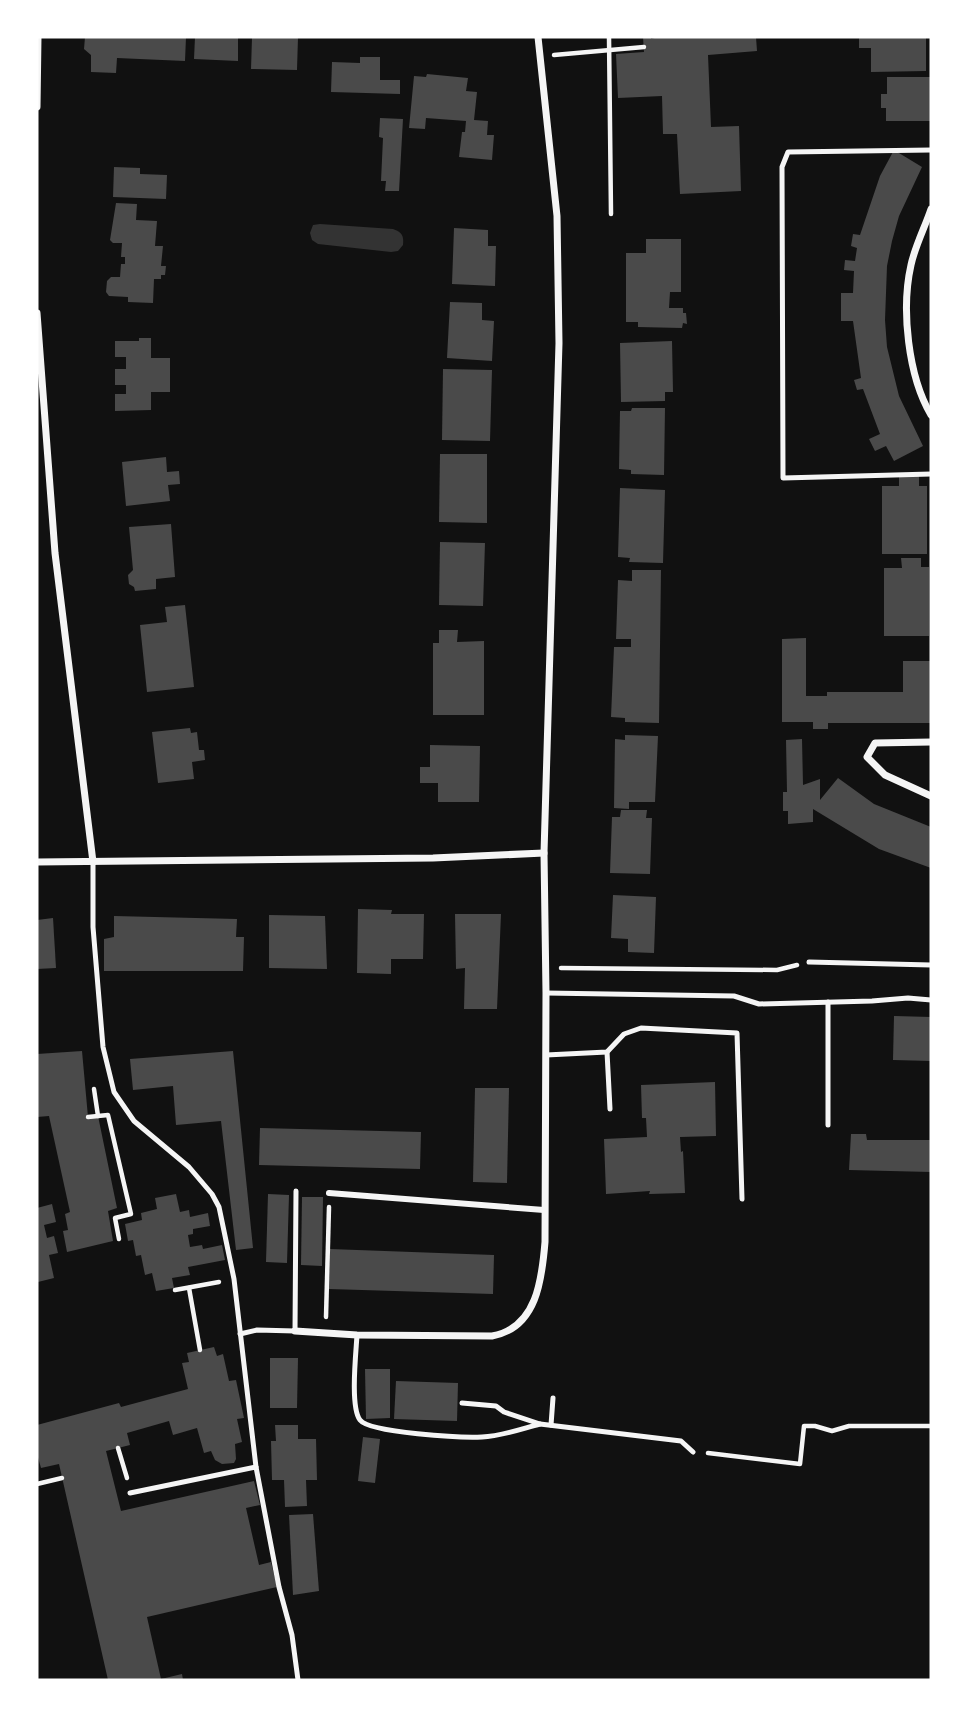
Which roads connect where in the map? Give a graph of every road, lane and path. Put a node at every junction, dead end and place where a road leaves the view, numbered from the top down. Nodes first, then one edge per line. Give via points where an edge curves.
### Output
1 (38, 37) edge
2 (538, 37) edge
3 (609, 37) edge
4 (644, 47) dead end
5 (609, 49) junction
6 (539, 56) junction
7 (37, 107) edge
8 (931, 150) edge
9 (931, 209) edge
10 (611, 214) dead end
11 (37, 313) edge
12 (931, 415) edge
13 (931, 474) edge
14 (931, 742) edge
15 (931, 796) edge
16 (544, 853) junction
17 (37, 862) edge
18 (93, 862) junction
19 (809, 962) joint
20 (931, 965) edge
21 (546, 968) junction
22 (547, 993) junction
23 (931, 1000) edge
24 (828, 1002) junction
25 (607, 1052) junction
26 (546, 1055) junction
27 (610, 1108) dead end
28 (88, 1118) dead end
29 (828, 1125) dead end
30 (296, 1191) dead end
31 (329, 1193) joint
32 (742, 1199) dead end
33 (544, 1210) junction
34 (120, 1239) dead end
35 (234, 1279) junction
36 (188, 1288) junction
37 (175, 1290) dead end
38 (295, 1331) junction
39 (326, 1332) junction
40 (240, 1334) junction
41 (357, 1335) junction
42 (200, 1350) dead end
43 (553, 1398) dead end
44 (462, 1403) dead end
45 (540, 1424) junction
46 (551, 1425) junction
47 (931, 1426) edge
48 (118, 1448) dead end
49 (694, 1452) joint
50 (256, 1467) junction
51 (62, 1478) dead end
52 (37, 1484) edge
53 (131, 1493) joint
54 (298, 1680) edge

1 - 7 street
2 - 6 street
3 - 5 path
4 - 5 path
5 - 6 path
5 - 10 path
6 - 16 street via 556,216 559,343
8 - 13 lane via 788,152 782,167 783,478
9 - 12 street via 911,266 906,323 915,372
11 - 18 street via 55,553
14 - 15 street via 875,743 867,757 885,775
16 - 18 street
16 - 21 street
17 - 18 street
18 - 35 lane via 93,927 103,1047 114,1092 134,1121 189,1167 212,1194 219,1207
19 - 20 lane
19 - 21 path via 777,970
21 - 22 street
22 - 24 lane via 734,996 760,1004
22 - 26 street
23 - 24 lane
24 - 29 lane
25 - 26 lane
25 - 27 lane
25 - 32 lane via 624,1034 641,1028 737,1033
26 - 33 street
28 - 34 path via 108,1115 131,1214 115,1218
30 - 38 lane
31 - 33 street
31 - 39 path
33 - 41 street via 537,1293 527,1316 514,1327 492,1336
35 - 36 path
35 - 40 lane
36 - 37 path
36 - 42 path
38 - 39 street
38 - 40 lane
39 - 41 street
40 - 50 lane
41 - 45 lane via 356,1401 363,1424 383,1430 481,1437
43 - 46 lane
44 - 45 lane via 496,1406
45 - 46 lane
46 - 49 lane via 681,1441
47 - 49 path via 849,1426 832,1431 804,1426 800,1464
48 - 53 path
50 - 53 lane
50 - 54 lane
51 - 52 path

